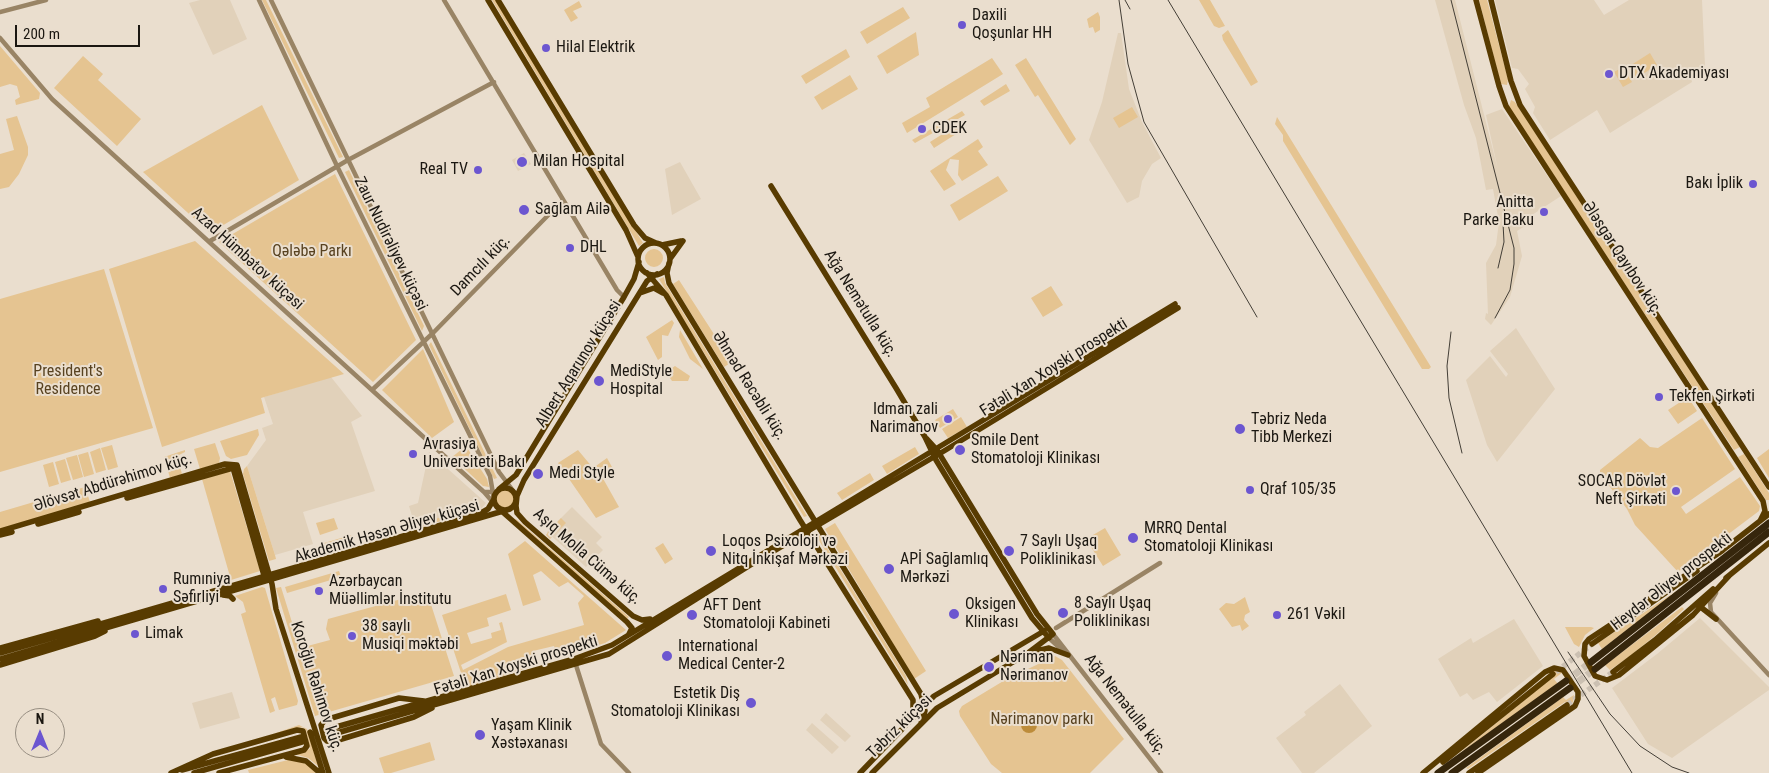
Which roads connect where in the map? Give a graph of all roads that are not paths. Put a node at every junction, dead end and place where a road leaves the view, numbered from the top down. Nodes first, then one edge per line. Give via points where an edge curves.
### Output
1 (46, 0) edge
2 (259, 0) edge
3 (271, 0) edge
4 (444, 0) edge
5 (488, 0) edge
6 (498, 0) edge
7 (1476, 0) edge
8 (1491, 0) edge
9 (0, 12) edge
10 (0, 38) edge
11 (494, 82) junction
12 (1512, 84) junction
13 (1499, 86) junction
14 (1517, 99) junction
15 (1506, 106) junction
16 (348, 160) junction
17 (338, 166) junction
18 (771, 186) dead end
19 (563, 200) junction
20 (210, 241) junction
21 (659, 244) junction
22 (639, 260) junction
23 (670, 261) junction
24 (652, 274) junction
25 (638, 294) junction
26 (666, 295) junction
27 (624, 297) junction
28 (1177, 306) dead end
29 (433, 333) junction
30 (424, 341) junction
31 (372, 390) junction
32 (1744, 449) junction
33 (936, 455) junction
34 (1734, 456) junction
35 (233, 466) junction
36 (507, 484) junction
37 (1769, 487) edge
38 (484, 492) junction
39 (514, 492) junction
40 (495, 497) junction
41 (516, 500) junction
42 (1766, 503) edge
43 (510, 509) junction
44 (502, 512) junction
45 (1769, 514) edge
46 (1760, 521) junction
47 (1769, 523) edge
48 (818, 526) junction
49 (805, 527) junction
50 (0, 531) edge
51 (1769, 532) edge
52 (0, 536) edge
53 (1769, 543) edge
54 (1722, 551) junction
55 (1160, 563) dead end
56 (1729, 576) junction
57 (267, 578) junction
58 (216, 596) junction
59 (233, 599) dead end
60 (1701, 607) junction
61 (1689, 610) junction
62 (633, 616) junction
63 (120, 617) junction
64 (653, 618) junction
65 (1716, 619) junction
66 (628, 622) junction
67 (117, 624) junction
68 (1056, 628) dead end
69 (1045, 630) junction
70 (628, 635) junction
71 (1051, 636) junction
72 (1592, 644) tunnel mouth
73 (0, 648) edge
74 (0, 653) edge
75 (1028, 653) junction
76 (1068, 655) junction
77 (0, 659) edge
78 (996, 660) junction
79 (574, 661) junction
80 (0, 664) edge
81 (1002, 669) junction
82 (1613, 672) tunnel mouth
83 (1552, 674) tunnel mouth
84 (1769, 675) edge
85 (946, 689) junction
86 (921, 694) junction
87 (934, 696) junction
88 (913, 700) junction
89 (426, 701) junction
90 (440, 704) junction
91 (924, 704) junction
92 (944, 704) junction
93 (1567, 705) tunnel mouth
94 (307, 710) junction
95 (913, 715) junction
96 (325, 720) junction
97 (921, 722) junction
98 (310, 732) dead end
99 (332, 742) junction
100 (271, 758) junction
101 (327, 766) junction
102 (172, 773) edge
103 (194, 773) edge
104 (219, 773) edge
105 (321, 773) edge
106 (329, 773) edge
107 (629, 773) edge
108 (860, 773) edge
109 (872, 773) edge
110 (1161, 773) edge
111 (1424, 773) edge
112 (1438, 773) edge
113 (1452, 773) edge
114 (1470, 773) edge
115 (1478, 773) edge

1 - 9 street
2 - 17 street, Zaur Nudirəliyev küçəsi
3 - 16 street, Zaur Nudirəliyev küçəsi
4 - 11 street
5 - 22 main road via 626,230
6 - 21 main road via 634,225 645,238
7 - 13 main road, Ələsgər Qayıbov küç.
8 - 12 main road, Ələsgər Qayıbov küç.
10 - 20 street, Azad Hümbətov küçəsi via 48,95
11 - 16 street
11 - 19 street
12 - 13 main road via 1507,89
12 - 14 main road, Ələsgər Qayıbov küç.
13 - 15 main road, Ələsgər Qayıbov küç.
14 - 15 main road via 1508,98
14 - 32 main road, Ələsgər Qayıbov küç.
15 - 34 main road, Ələsgər Qayıbov küç.
16 - 17 street
16 - 29 street, Zaur Nudirəliyev küçəsi
17 - 20 street
17 - 30 street, Zaur Nudirəliyev küçəsi
18 - 33 main road, Ağa Nemətulla küç.
19 - 27 street
19 - 29 street, Damcılı küç.
20 - 31 street, Azad Hümbətov küçəsi
21 - 22 main road via 644,246
21 - 23 main road via 668,251
21 - 23 main road via 683,241
22 - 24 main road
22 - 27 main road, Albert Aqarunov küçəsi via 634,279
23 - 24 main road via 665,270
23 - 48 main road, Əhməd Rəcəbli küç. via 669,283
24 - 25 main road, Albert Aqarunov küçəsi
24 - 26 main road, Əhməd Rəcəbli küç.
25 - 26 main road via 654,288
25 - 41 main road, Albert Aqarunov küçəsi via 524,480
26 - 49 main road, Əhməd Rəcəbli küç.
27 - 36 main road, Albert Aqarunov küçəsi via 516,475
28 - 33 main road, Fətəli Xan Xoyski prospekti
29 - 30 street, Damcılı küç.
29 - 36 street, Zaur Nudirəliyev küçəsi
30 - 31 street, Damcılı küç.
30 - 40 street, Zaur Nudirəliyev küçəsi via 490,476
31 - 38 street, Azad Hümbətov küçəsi
32 - 34 main road
32 - 37 main road, Ələsgər Qayıbov küç.
33 - 48 main road, Fətəli Xan Xoyski prospekti
33 - 48 main road, Fətəli Xan Xoyski prospekti via 823,516
33 - 69 main road
33 - 69 main road
34 - 42 main road, Ələsgər Qayıbov küç.
35 - 50 main road, Əlövsət Abdürəhimov küç. via 225,464
35 - 52 main road, Əlövsət Abdürəhimov küç.
35 - 57 main road via 240,470
36 - 39 street, Zaur Nudirəliyev küçəsi
36 - 40 main road, Albert Aqarunov küçəsi
38 - 40 street, Azad Hümbətov küçəsi
38 - 40 street
39 - 40 main road via 507,488
39 - 41 main road
40 - 43 main road via 504,510
40 - 44 main road, Aşıq Molla Cümə küç.
40 - 57 main road, Akademik Həsən Əliyev küçəsi via 488,509 479,514
41 - 43 main road
41 - 62 main road, Aşıq Molla Cümə küç. via 520,517
42 - 46 main road, Ələsgər Qayıbov küç.
43 - 44 main road, Akademik Həsən Əliyev küçəsi
44 - 57 main road, Akademik Həsən Əliyev küçəsi
44 - 66 main road, Aşıq Molla Cümə küç.
45 - 46 main road
46 - 54 main road
47 - 51 highway, Heydər Əliyev prospekti via 1593,666
48 - 49 main road
48 - 86 main road, Əhməd Rəcəbli küç.
49 - 64 main road
49 - 79 main road, Fətəli Xan Xoyski prospekti via 800,536 616,650
49 - 88 main road, Əhməd Rəcəbli küç.
53 - 56 main road
54 - 60 main road via 1591,637 1584,647 1587,663 1600,679 1614,678
54 - 72 main road
55 - 68 street
56 - 60 main road
56 - 61 main road
56 - 65 street via 1710,603
57 - 58 main road, Akademik Həsən Əliyev küçəsi
57 - 63 main road, Akademik Həsən Əliyev küçəsi
57 - 94 main road, Koroğlu Rəhimov küç.
58 - 59 main road via 228,595
58 - 67 main road, Akademik Həsən Əliyev küçəsi
60 - 61 main road
60 - 65 main road
61 - 82 main road
62 - 64 main road, Aşıq Molla Cümə küç. via 645,621
62 - 66 main road
63 - 73 main road via 86,623
63 - 74 main road, Akademik Həsən Əliyev küçəsi
64 - 70 main road, Fətəli Xan Xoyski prospekti
65 - 84 street
66 - 70 main road, Aşıq Molla Cümə küç. via 632,628
67 - 77 main road, Akademik Həsən Əliyev küçəsi
67 - 80 main road via 95,636
69 - 71 main road
69 - 78 main road, Təbriz küçəsi
70 - 79 main road, Fətəli Xan Xoyski prospekti via 607,648
71 - 75 main road, Təbriz küçəsi
71 - 76 street, Ağa Nemətulla küç.
75 - 76 main road via 1049,648
75 - 81 main road, Təbriz küçəsi
76 - 110 street, Ağa Nemətulla küç.
78 - 81 main road via 1004,661
78 - 85 main road, Təbriz küçəsi
79 - 89 main road, Fətəli Xan Xoyski prospekti
79 - 90 main road, Fətəli Xan Xoyski prospekti
79 - 107 street via 601,744
81 - 92 main road, Təbriz küçəsi
83 - 111 main road via 1455,754
85 - 87 main road, Təbriz küçəsi
85 - 92 main road
86 - 87 main road
86 - 91 main road, Əhməd Rəcəbli küç.
87 - 91 main road, Təbriz küçəsi
88 - 91 main road
88 - 95 main road
89 - 90 main road, Fətəli Xan Xoyski prospekti via 330,732
89 - 96 main road via 399,698
90 - 99 main road via 414,717
91 - 92 main road
91 - 95 main road, Təbriz küçəsi
91 - 97 main road via 925,714
92 - 97 main road, Təbriz küçəsi
93 - 114 main road
94 - 96 main road via 313,719
94 - 101 main road, Koroğlu Rəhimov küç.
95 - 108 main road, Təbriz küçəsi
96 - 99 main road via 321,725 324,738
97 - 109 main road, Təbriz küçəsi
98 - 105 main road, Koroğlu Rəhimov küç.
99 - 101 main road via 326,751
100 - 102 main road via 306,748 303,731 213,754
100 - 104 main road
100 - 105 main road via 303,759
101 - 106 main road, Koroğlu Rəhimov küç.
102 - 103 main road via 301,740
111 - 115 main road via 1545,672 1552,668 1563,670 1578,692 1575,706
112 - 113 highway via 1568,684

